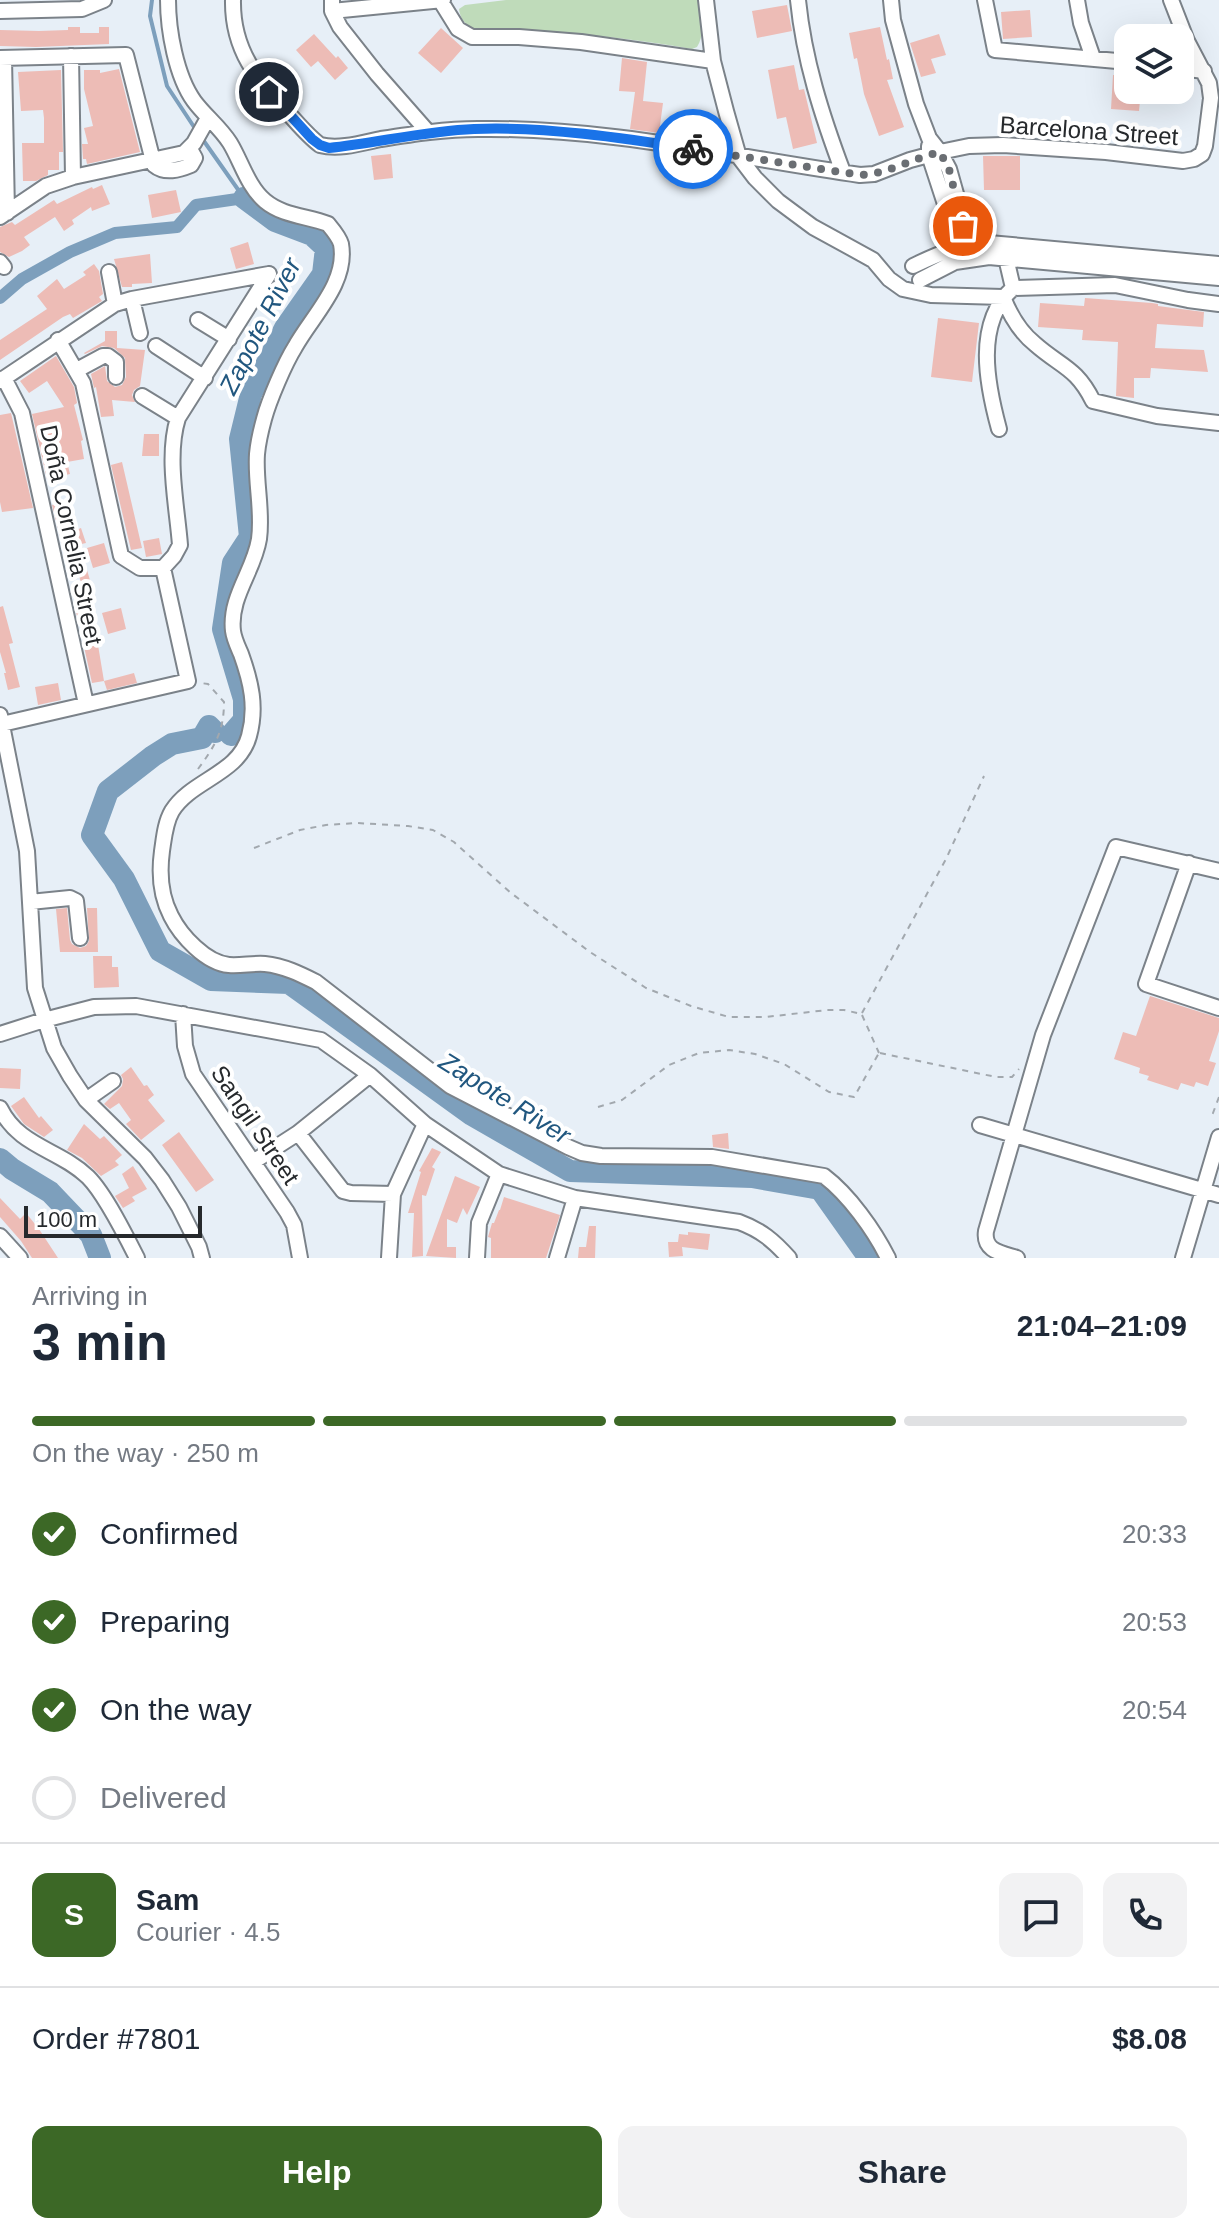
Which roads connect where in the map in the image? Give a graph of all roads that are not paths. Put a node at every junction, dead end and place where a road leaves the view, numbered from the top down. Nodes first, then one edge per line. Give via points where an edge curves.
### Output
1 (104, 0) edge
2 (168, 0) edge
3 (233, 0) edge
4 (442, 0) edge
5 (706, 0) edge
6 (798, 0) edge
7 (891, 0) edge
8 (985, 0) edge
9 (1077, 0) edge
10 (1171, 0) edge
11 (332, 6) edge
12 (0, 11) edge
13 (71, 56) junction
14 (2, 58) edge
15 (1093, 58) junction
16 (1114, 60) edge
17 (713, 61) junction
18 (1194, 70) edge
19 (1204, 71) junction
20 (206, 123) junction
21 (428, 132) junction
22 (934, 153) junction
23 (739, 157) junction
24 (151, 160) junction
25 (843, 172) junction
26 (3, 174) edge
27 (73, 177) junction
28 (4, 215) edge
29 (961, 253) junction
30 (1006, 258) junction
31 (1219, 264) edge
32 (109, 272) dead end
33 (917, 273) dead end
34 (1219, 278) edge
35 (1008, 293) junction
36 (132, 299) junction
37 (115, 304) junction
38 (1219, 304) edge
39 (198, 320) dead end
40 (140, 333) dead end
41 (229, 339) junction
42 (58, 340) junction
43 (156, 346) dead end
44 (77, 370) junction
45 (116, 377) dead end
46 (205, 378) junction
47 (2, 380) edge
48 (142, 396) dead end
49 (178, 418) junction
50 (1219, 423) edge
51 (999, 429) dead end
52 (163, 568) junction
53 (86, 704) junction
54 (1, 719) edge
55 (1189, 863) junction
56 (1219, 871) edge
57 (30, 902) junction
58 (80, 938) dead end
59 (1219, 1008) edge
60 (183, 1014) junction
61 (44, 1020) junction
62 (0, 1034) edge
63 (370, 1075) junction
64 (113, 1081) dead end
65 (86, 1100) junction
66 (0, 1108) edge
67 (425, 1124) junction
68 (980, 1125) dead end
69 (298, 1133) junction
70 (1014, 1135) junction
71 (1219, 1137) edge
72 (253, 1162) junction
73 (499, 1174) junction
74 (1203, 1191) junction
75 (393, 1194) junction
76 (1219, 1195) edge
77 (575, 1198) junction
78 (0, 1236) edge
79 (20, 1258) edge
80 (137, 1258) edge
81 (202, 1258) edge
82 (300, 1258) edge
83 (389, 1258) edge
84 (477, 1258) edge
85 (557, 1258) edge
86 (789, 1258) edge
87 (888, 1258) edge
88 (1017, 1258) edge
89 (1183, 1258) edge

1 - 12 street via 82,9
2 - 20 street via 179,70
3 - 21 street, Barcelona Street via 238,42 254,72 320,145 337,147
4 - 11 street
4 - 17 street via 458,29 472,37 581,42
5 - 17 street
6 - 25 street via 812,80
7 - 22 street via 904,65
8 - 15 street via 995,50
9 - 15 street
10 - 19 street, Barcelona Street
11 - 21 street via 340,27
13 - 14 street
13 - 24 street via 126,55
13 - 27 street
14 - 26 street
15 - 16 street
17 - 23 street
18 - 19 street
19 - 22 street, Barcelona Street via 1211,98 1205,146 1194,159 1003,145
20 - 24 street via 184,153
20 - 87 street via 224,134 263,200 328,224 341,245 341,263 328,295 293,349 265,416 257,453 259,538 238,594 233,632 253,695 249,737 234,761 172,811 161,864 169,913 184,937 212,959 227,965 266,964 316,982 450,1086 582,1153 712,1157 824,1176
21 - 23 street, Barcelona Street via 532,130
22 - 25 street, Barcelona Street via 874,174
22 - 29 street via 949,169
23 - 25 street, Barcelona Street
23 - 35 street via 778,201 873,260 903,289 931,295
24 - 27 street
26 - 28 street
27 - 28 street via 46,186
29 - 30 street
29 - 31 street via 989,243
29 - 33 street
30 - 34 street
30 - 35 street
32 - 37 street
35 - 38 street via 1115,285
35 - 50 street via 1011,316 1034,344 1071,370 1093,401
35 - 51 street via 994,314 987,350
36 - 37 street
36 - 40 street
36 - 41 street via 269,274
37 - 42 street
39 - 41 street
41 - 46 street
42 - 44 street
42 - 47 street
43 - 46 street
44 - 45 street via 108,356 116,362
44 - 52 street via 121,556 140,568
46 - 49 street
47 - 53 street, Doña Cornelia Street via 22,413
48 - 49 street
49 - 52 street via 173,448 180,545
52 - 53 street via 188,681
53 - 54 street
54 - 57 street via 27,851
55 - 56 street
55 - 59 street via 1146,984
55 - 70 street via 1116,847 1043,1035
57 - 58 street via 76,901
57 - 61 street via 35,988
60 - 61 street via 136,1006 94,1007
60 - 63 street via 321,1040
60 - 72 street, Sangil Street via 193,1074
61 - 62 street
61 - 65 street via 54,1048
63 - 67 street
63 - 69 street
64 - 65 street
65 - 81 street via 162,1180
66 - 80 street via 26,1140 86,1176
67 - 73 street
67 - 75 street
68 - 70 street
69 - 72 street
69 - 75 street via 343,1191
70 - 74 street
70 - 88 street via 985,1238 993,1250
71 - 74 street
72 - 82 street, Sangil Street via 294,1225
73 - 77 street
73 - 84 street via 479,1223
74 - 76 street
74 - 89 street
75 - 83 street
77 - 85 street
77 - 86 street via 739,1222 765,1234
78 - 79 street

